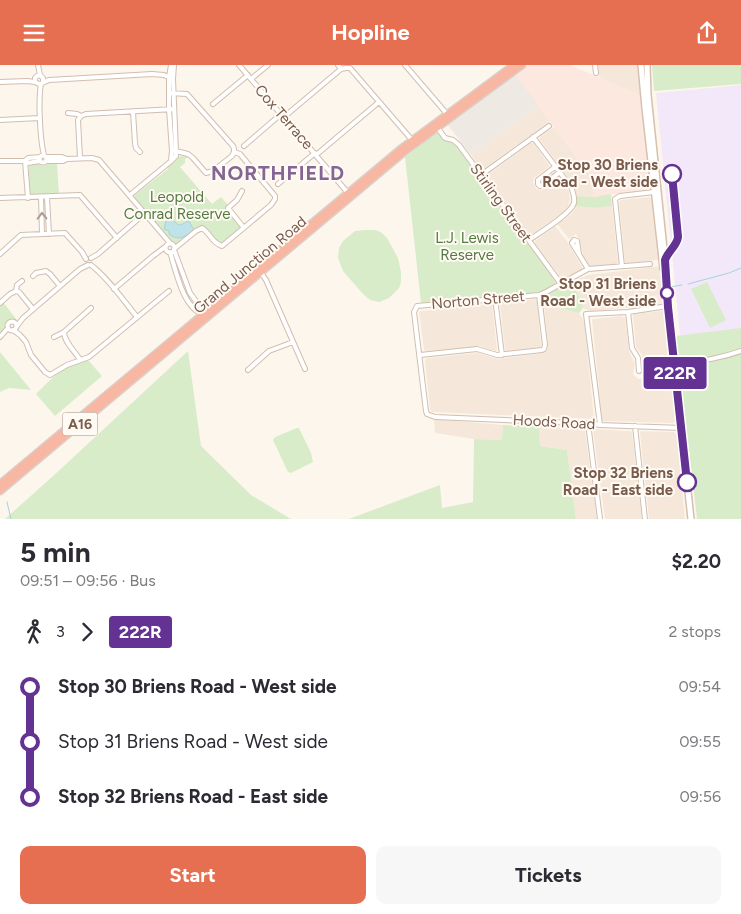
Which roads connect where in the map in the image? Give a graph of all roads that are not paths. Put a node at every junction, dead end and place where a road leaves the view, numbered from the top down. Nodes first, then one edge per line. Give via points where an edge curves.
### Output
1 (174, 65) edge
2 (239, 65) edge
3 (268, 65) edge
4 (405, 65) edge
5 (518, 65) edge
6 (595, 65) edge
7 (642, 65) edge
8 (647, 65) edge
9 (38, 66) edge
10 (339, 67) edge
11 (596, 73) dead end
12 (248, 75) junction
13 (171, 78) junction
14 (251, 79) junction
15 (39, 80) junction
16 (0, 82) edge
17 (172, 93) junction
18 (471, 100) junction
19 (379, 102) junction
20 (214, 104) dead end
21 (172, 109) junction
22 (133, 112) junction
23 (68, 113) dead end
24 (447, 115) junction
25 (283, 116) junction
26 (81, 117) junction
27 (40, 118) junction
28 (0, 120) edge
29 (436, 125) junction
30 (548, 126) dead end
31 (533, 137) junction
32 (412, 140) junction
33 (244, 146) dead end
34 (176, 151) junction
35 (140, 152) dead end
36 (234, 152) junction
37 (316, 154) junction
38 (43, 158) junction
39 (80, 158) junction
40 (0, 161) edge
41 (25, 161) junction
42 (170, 162) junction
43 (556, 166) junction
44 (560, 172) junction
45 (481, 175) junction
46 (278, 184) dead end
47 (242, 191) dead end
48 (656, 192) junction
49 (350, 194) junction
50 (130, 195) junction
51 (41, 197) junction
52 (46, 197) junction
53 (0, 198) edge
54 (28, 198) junction
55 (145, 213) junction
56 (244, 228) junction
57 (42, 234) junction
58 (49, 234) junction
59 (117, 237) junction
60 (529, 241) junction
61 (170, 248) junction
62 (0, 254) edge
63 (579, 254) dead end
64 (90, 261) junction
65 (650, 264) dead end
66 (622, 267) junction
67 (588, 269) junction
68 (260, 270) junction
69 (32, 275) dead end
70 (22, 281) dead end
71 (561, 284) junction
72 (60, 286) junction
73 (114, 289) junction
74 (16, 291) junction
75 (169, 291) dead end
76 (539, 295) junction
77 (495, 298) junction
78 (0, 303) edge
79 (668, 307) junction
80 (91, 308) dead end
81 (33, 309) junction
82 (628, 311) junction
83 (205, 316) junction
84 (137, 317) junction
85 (13, 327) junction
86 (64, 332) junction
87 (2, 335) edge
88 (54, 337) dead end
89 (293, 342) junction
90 (741, 351) edge
91 (420, 355) junction
92 (502, 355) junction
93 (673, 355) junction
94 (80, 360) junction
95 (686, 361) junction
96 (305, 369) dead end
97 (675, 369) junction
98 (248, 370) dead end
99 (639, 371) dead end
100 (588, 423) junction
101 (600, 425) junction
102 (635, 426) junction
103 (681, 429) junction
104 (2, 482) edge
105 (0, 491) edge
106 (600, 519) edge
107 (645, 519) edge
108 (691, 519) edge

1 - 13 street
2 - 12 street, Cox Terrace
3 - 14 street
4 - 24 street
5 - 18 highway, Grand Junction Road / A16
6 - 11 street
7 - 48 main road
8 - 48 main road
9 - 15 street
10 - 19 street via 350,68
10 - 25 street
12 - 14 street, Cox Terrace
12 - 20 street
13 - 15 street via 152,73
13 - 17 street
14 - 25 street, Cox Terrace
15 - 16 street
15 - 27 street
17 - 21 street
17 - 36 street via 187,94
18 - 24 highway, Grand Junction Road / A16
18 - 29 highway, Grand Junction Road / A16
19 - 32 street
19 - 37 street
21 - 22 street
21 - 34 street
21 - 42 street
22 - 26 street via 86,114
22 - 35 street via 135,143
23 - 26 street via 77,113
24 - 29 highway, Grand Junction Road / A16
25 - 33 street
25 - 37 street, Cox Terrace
26 - 39 street via 78,120
27 - 28 street
27 - 38 street
29 - 32 highway, Grand Junction Road / A16
29 - 45 street, Stirling Street via 445,138 459,145
29 - 49 highway, Grand Junction Road / A16
30 - 31 street
31 - 43 street
31 - 45 street
32 - 49 highway, Grand Junction Road / A16
34 - 36 street via 188,154 206,173 213,171
34 - 42 street
36 - 56 street via 240,154 275,196 271,205
37 - 46 street
37 - 49 street, Cox Terrace
38 - 39 street
38 - 41 street
39 - 50 street via 99,160
40 - 41 street
41 - 54 street
42 - 50 street
43 - 44 street
43 - 44 street via 538,179 538,184 543,185
44 - 60 street via 573,191 572,206
45 - 60 street, Stirling Street
47 - 56 street via 228,208
48 - 66 street via 616,197
48 - 79 main road
49 - 68 highway, Grand Junction Road / A16
50 - 55 street
51 - 52 street
51 - 54 street
57 -> 51 street
52 - 58 street
52 - 59 street via 80,195
53 - 54 street
55 - 59 street
55 - 61 street
56 - 61 street via 222,246 207,231 200,229
57 - 58 street
57 - 62 street via 21,235
58 - 64 street via 65,233
59 - 64 street
60 - 71 street, Stirling Street
61 - 73 street via 153,256
61 - 83 street via 185,298
63 - 67 street
64 - 72 street
64 - 73 street
65 - 66 street
66 - 67 street
67 - 71 street
68 - 83 highway, Grand Junction Road / A16
68 - 89 street
69 - 72 street via 46,271
70 - 74 street
71 - 76 street
72 - 81 street
73 - 84 street
74 - 78 street
74 - 81 street
75 - 84 street
76 - 77 street, Norton Street
76 - 92 street via 544,349
77 - 91 street, Norton Street via 417,306 414,312
77 - 92 street
79 - 82 street
79 - 93 main road
80 - 86 street
81 - 85 street
82 - 99 street via 632,348 638,358
82 - 101 street via 586,314
83 - 104 highway, Grand Junction Road / A16
83 - 105 highway, Grand Junction Road / A16
84 - 94 street via 97,351
85 - 87 street
85 - 94 street via 26,342 30,355 47,374
86 - 88 street
86 - 94 street via 65,339
89 - 96 street
89 - 98 street via 269,351
90 - 95 street via 713,359
91 - 92 street via 477,349
91 - 100 street, Hoods Road via 426,411 431,416
93 - 95 street
93 - 97 main road
95 - 97 street
97 - 103 main road
100 - 101 street, Hoods Road
100 - 106 street
101 - 102 street, Hoods Road
102 - 103 street, Hoods Road
102 - 107 street
103 - 108 main road

